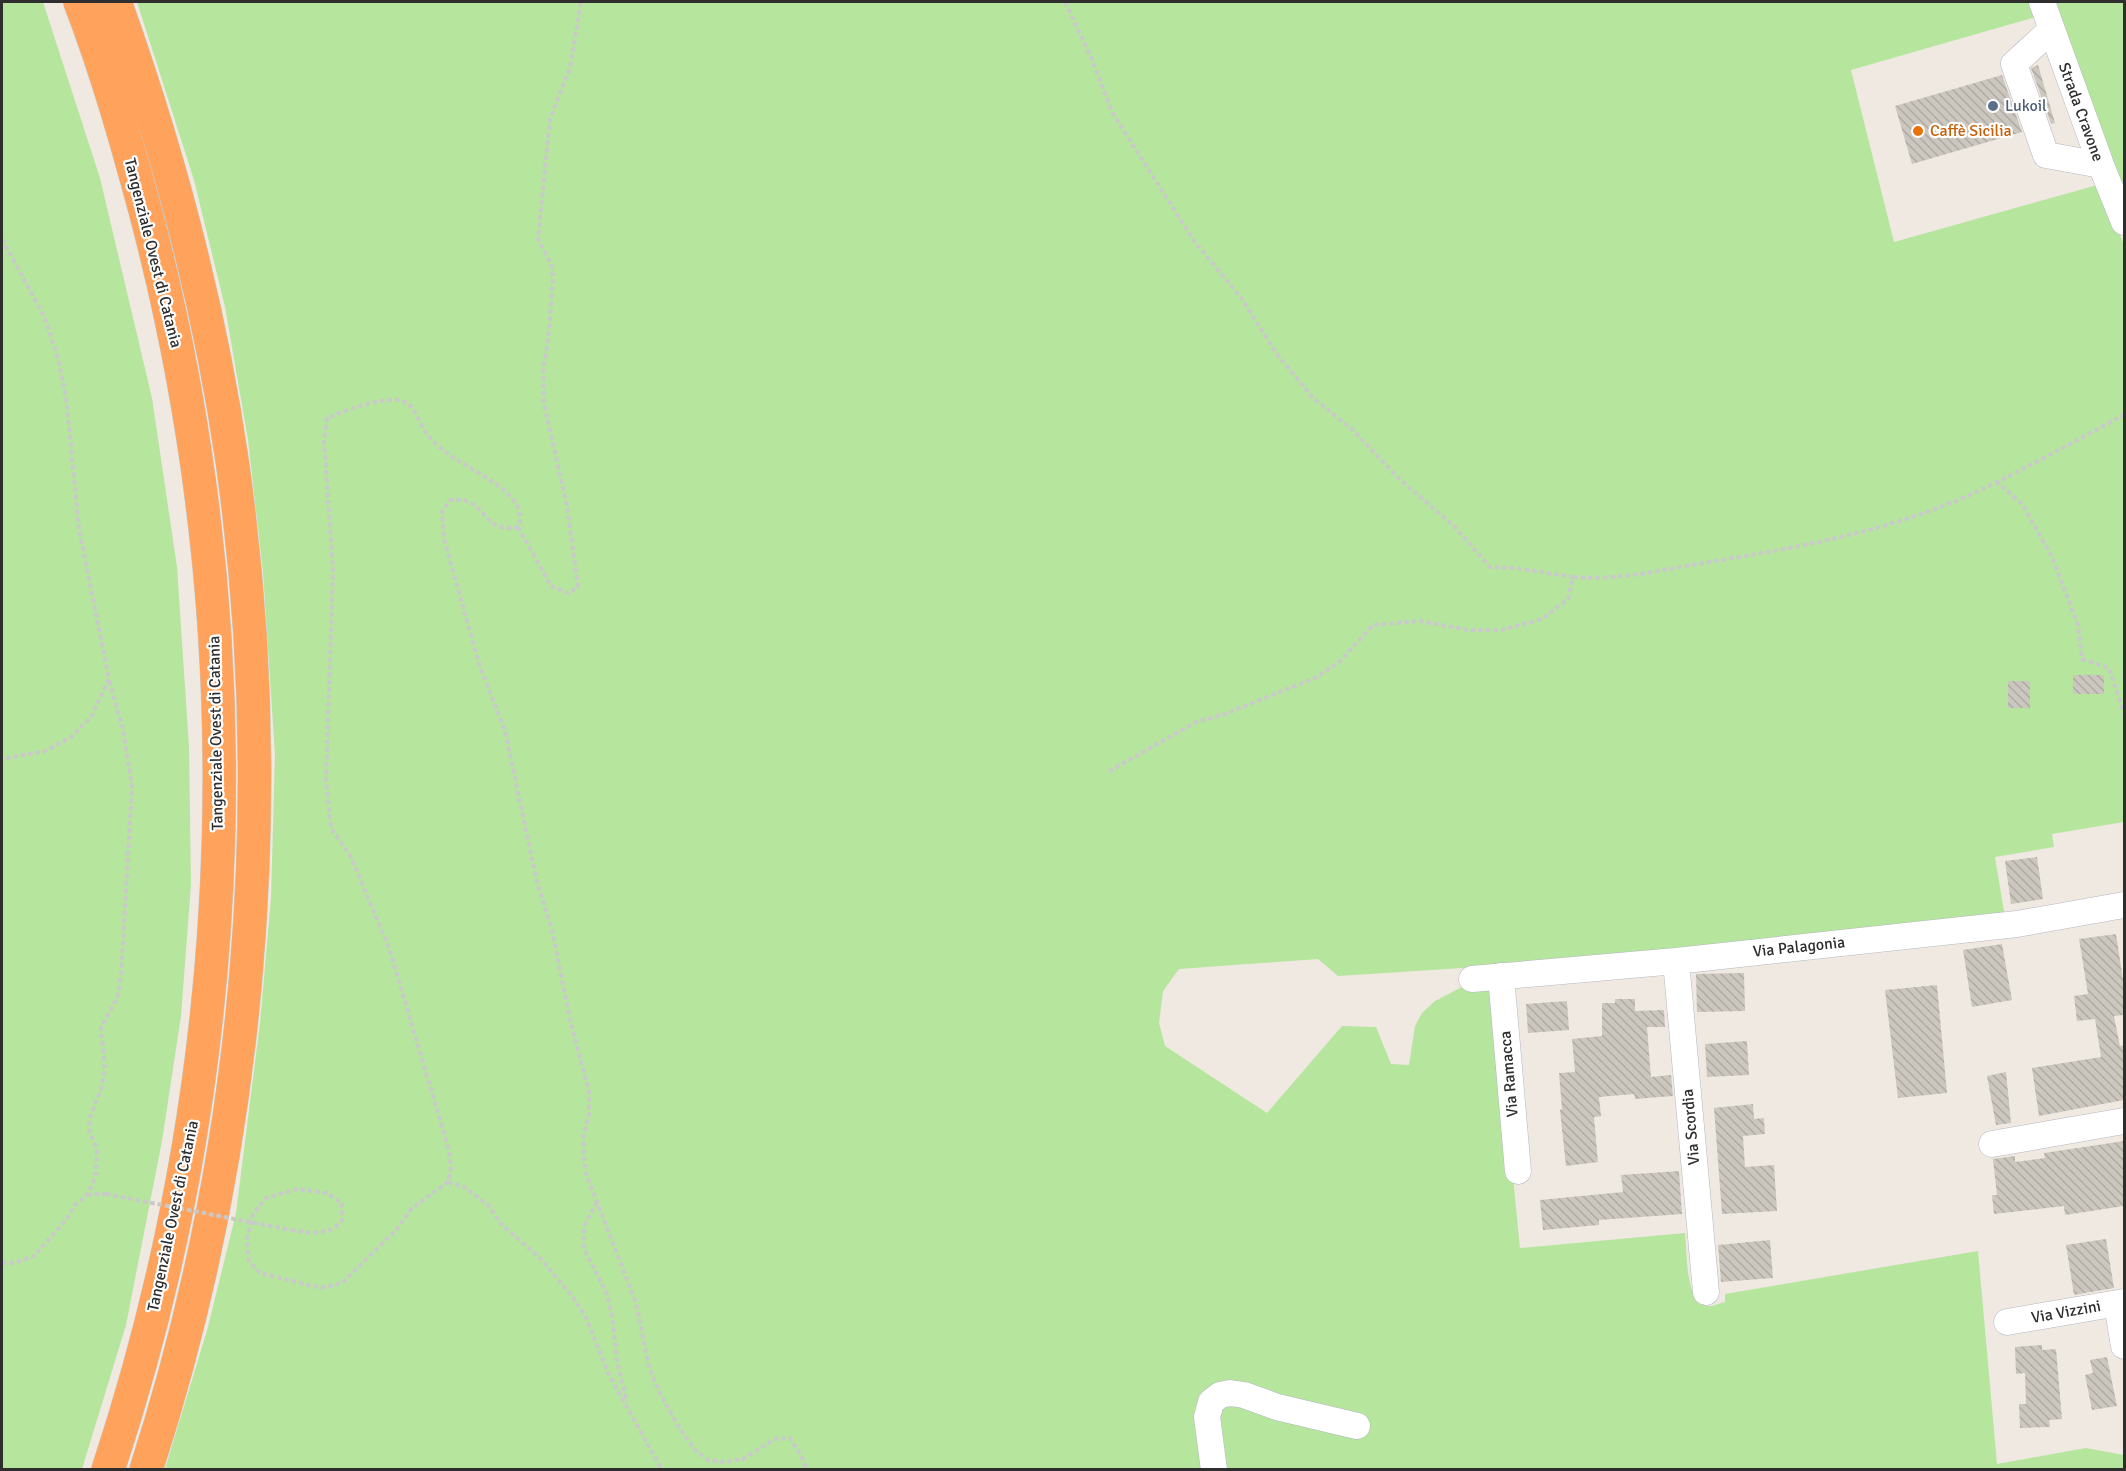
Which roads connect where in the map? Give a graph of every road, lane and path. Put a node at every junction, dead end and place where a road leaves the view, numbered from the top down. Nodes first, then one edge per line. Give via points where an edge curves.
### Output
1 (80, 2) edge
2 (115, 2) edge
3 (581, 2) edge
4 (1065, 2) edge
5 (2042, 2) edge
6 (2051, 30) junction
7 (2101, 165) junction
8 (2124, 222) edge
9 (2, 239) edge
10 (2124, 415) edge
11 (1996, 482) junction
12 (518, 527) junction
13 (1573, 577) junction
14 (109, 680) junction
15 (2124, 714) edge
16 (2, 759) edge
17 (1108, 772) dead end
18 (2124, 905) edge
19 (1676, 961) junction
20 (1501, 976) junction
21 (1472, 979) dead end
22 (2124, 1120) edge
23 (1992, 1144) dead end
24 (1518, 1171) dead end
25 (448, 1182) junction
26 (87, 1195) junction
27 (597, 1202) junction
28 (2, 1263) edge
29 (1706, 1292) dead end
30 (2121, 1303) edge
31 (2007, 1322) dead end
32 (2124, 1346) edge
33 (627, 1406) junction
34 (1357, 1426) dead end
35 (108, 1470) edge
36 (146, 1470) edge
37 (662, 1470) edge
38 (807, 1470) edge
39 (1214, 1470) edge

1 - 35 highway, Tangenziale Ovest di Catania via 144,206 173,328 190,416 212,585 219,710 217,886 211,974 191,1138 154,1314
2 - 36 highway via 166,155 207,321 232,460 246,584 254,710 252,887 229,1113 198,1276
3 - 12 path via 570,68 550,119 538,238 553,277 543,370 544,404 567,506 578,587 568,593 551,586
4 - 13 path via 1112,112 1194,241 1242,299 1276,354 1312,397 1354,431 1396,476 1455,527 1490,567
5 - 6 street, Strada Cravone
6 - 7 street, Strada Cravone
6 - 7 street via 2014,64 2046,155
7 - 8 street, Strada Cravone
9 - 14 path via 45,318 58,359 66,397 78,529
10 - 11 path
11 - 13 path via 1879,527 1806,546 1594,579
11 - 15 path via 2022,504 2052,557 2078,625 2082,659 2109,668
12 - 25 path via 519,510 511,494 448,454 427,434 411,406 402,400 379,402 327,418 324,441 333,570 326,781 331,828 351,857 388,948 449,1150
12 - 27 path via 506,529 493,524 474,503 463,498 450,500 442,512 444,539 478,661 505,730 537,882 552,930 589,1092 583,1138 585,1171
13 - 17 path via 1568,599 1542,619 1501,630 1468,630 1420,621 1372,625 1339,662 1317,678 1196,722
14 - 16 path via 91,717 71,737 45,751
14 - 26 path via 123,730 132,786 121,976 117,998 101,1028 105,1070 90,1117 89,1130 97,1149 96,1176
18 - 19 street, Via Palagonia via 2017,924
19 - 20 street, Via Palagonia
19 - 29 street, Via Scordia
20 - 21 street, Via Palagonia
20 - 24 street, Via Ramacca
22 - 23 street
25 - 26 path, bridge via 411,1209 397,1229 342,1283 321,1288 260,1273 249,1261 247,1239 253,1214 266,1197 297,1189 327,1193 342,1203 342,1220 336,1227 315,1234 291,1230 106,1194
25 - 33 path via 464,1187 488,1205 502,1225 540,1258 572,1296 585,1315 609,1375
26 - 28 path via 34,1256
27 - 33 path via 584,1226 584,1249 607,1294
27 - 38 path via 636,1303 649,1368 694,1449 708,1460 724,1462 743,1459 775,1439 790,1438
30 - 31 street, Via Vizzini
30 - 32 street
33 - 37 path
34 - 39 street via 1244,1395 1220,1395 1211,1402 1207,1417

